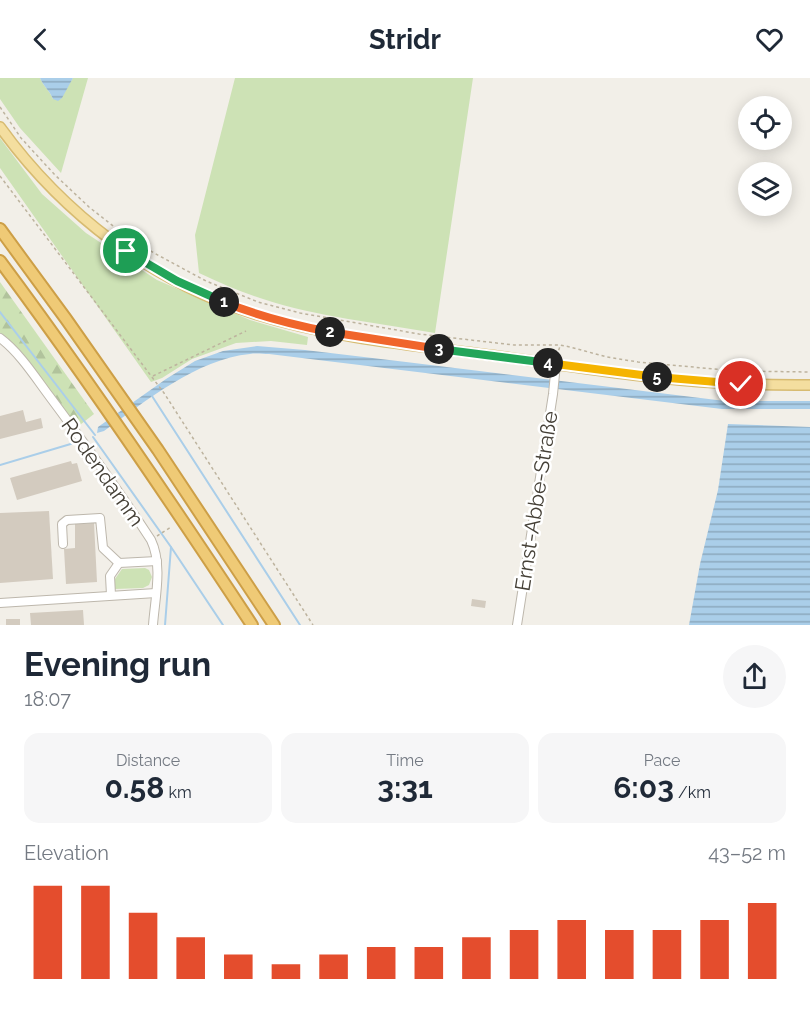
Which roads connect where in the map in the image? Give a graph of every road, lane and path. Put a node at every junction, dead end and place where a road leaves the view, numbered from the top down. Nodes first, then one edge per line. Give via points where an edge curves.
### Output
1 (0, 107) edge
2 (0, 127) edge
3 (0, 176) edge
4 (0, 229) edge
5 (0, 261) edge
6 (246, 331) dead end
7 (0, 338) edge
8 (560, 345) junction
9 (556, 364) junction
10 (810, 372) edge
11 (152, 376) junction
12 (810, 385) edge
13 (171, 527) dead end
14 (151, 540) junction
15 (63, 544) dead end
16 (157, 561) junction
17 (119, 563) junction
18 (156, 593) junction
19 (111, 595) junction
20 (0, 603) edge
21 (153, 625) edge
22 (252, 625) edge
23 (274, 625) edge
24 (313, 625) edge
25 (517, 625) edge

1 - 8 path via 21,138 89,207 154,253 206,281 258,302 300,313 419,334 514,345
2 - 9 main road via 44,181 104,235 159,272 217,300 339,334
3 - 11 path
4 - 23 highway via 158,450
5 - 22 highway via 114,420
6 - 11 path
7 - 14 street, Rodendamm via 22,360
8 - 9 path
8 - 10 path via 669,366
9 - 12 main road via 692,381
9 - 25 street, Ernst-Abbe-Straße
11 - 24 path
13 - 14 path
14 - 16 street, Rodendamm
15 - 17 street via 62,524 67,520 100,518 103,548
16 - 17 street
16 - 18 street, Rodendamm
17 - 19 street via 110,576
18 - 19 street
18 - 21 street, Rodendamm
19 - 20 street

